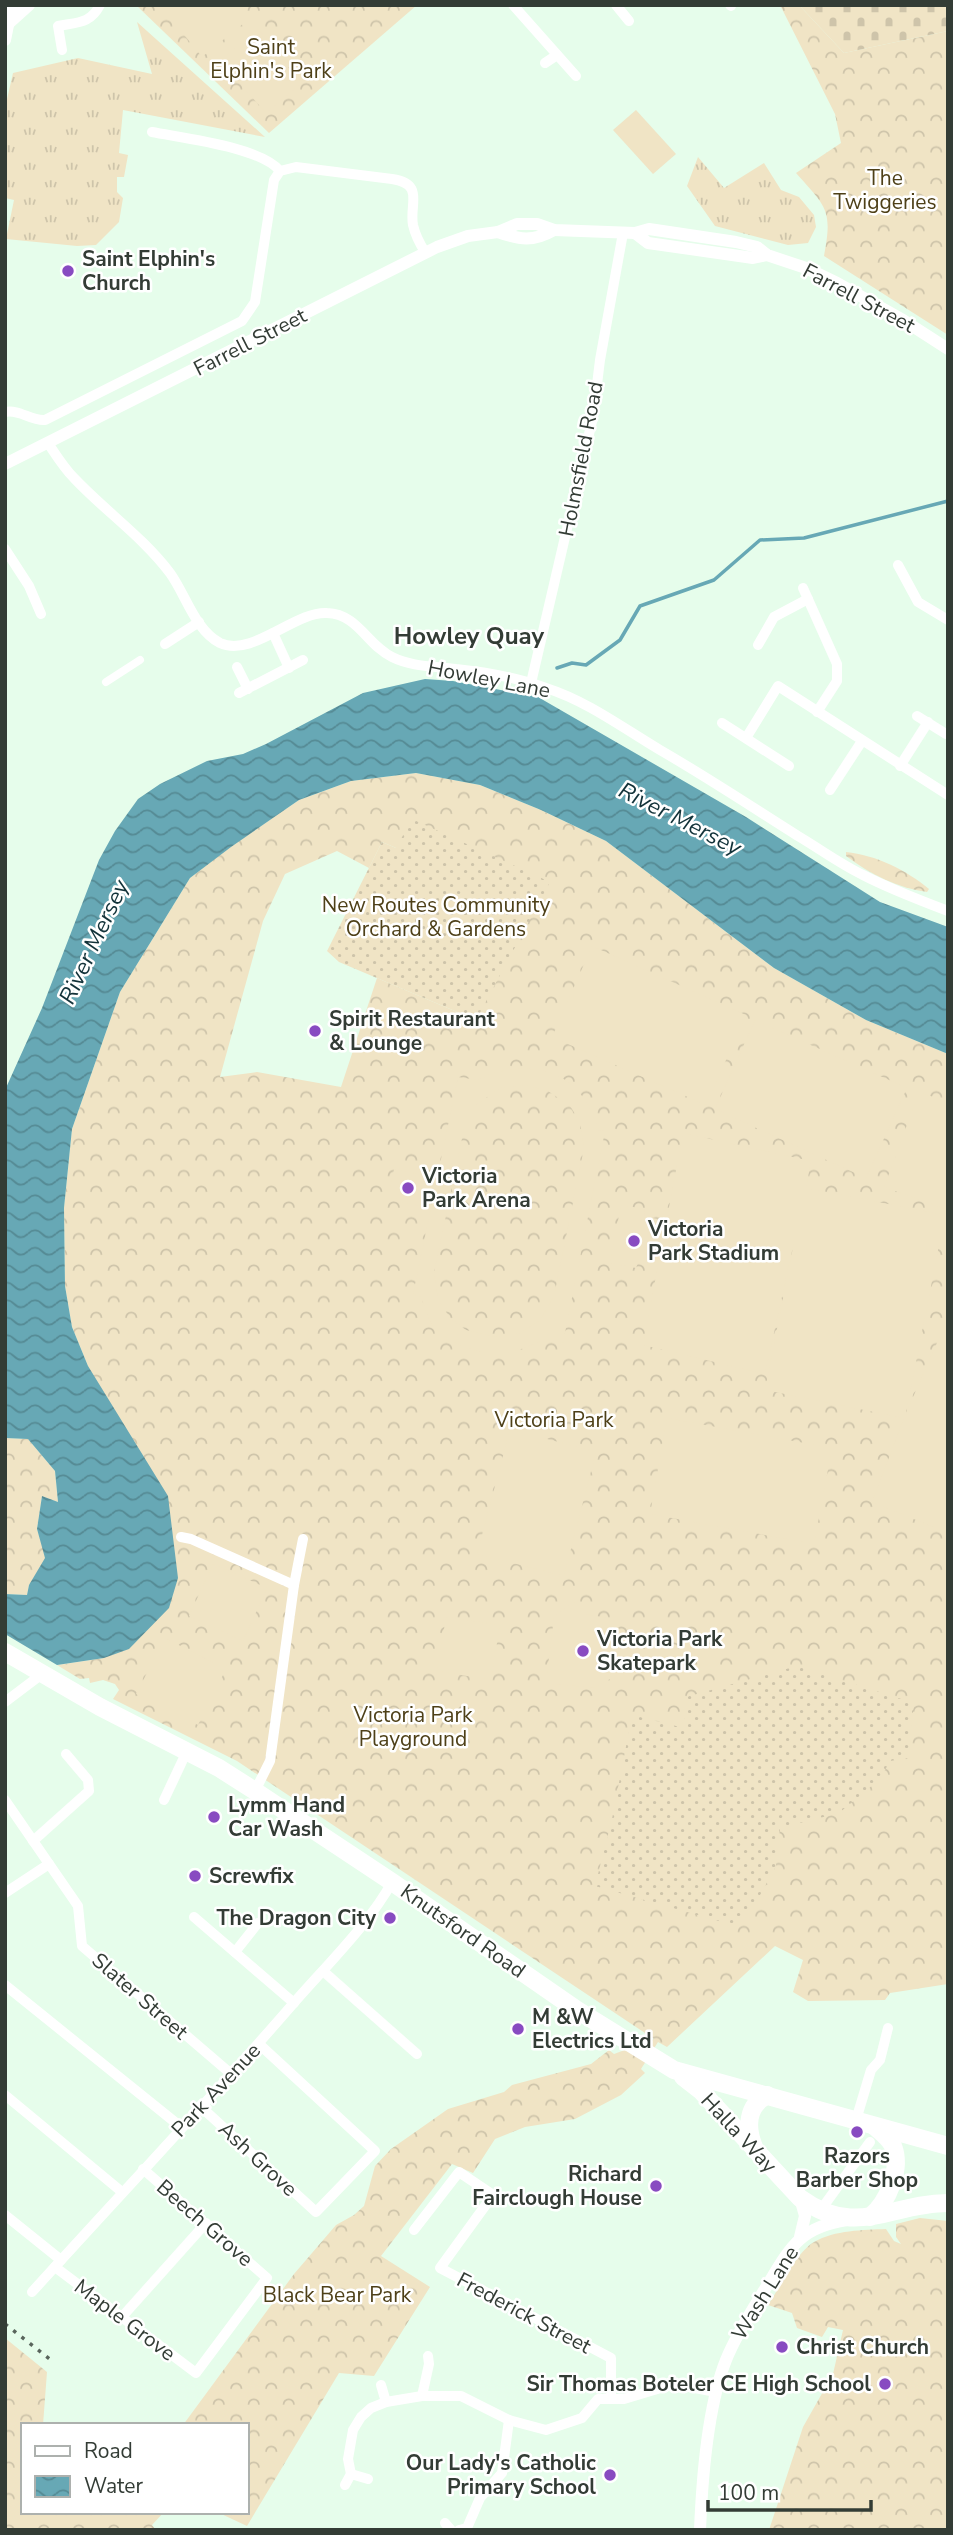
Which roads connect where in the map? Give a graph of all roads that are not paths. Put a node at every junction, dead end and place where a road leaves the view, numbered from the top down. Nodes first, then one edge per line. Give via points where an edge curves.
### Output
1 (12, 5) edge
2 (29, 5) edge
3 (513, 5) edge
4 (616, 5) edge
5 (106, 6) edge
6 (629, 21) dead end
7 (9, 23) junction
8 (5, 40) edge
9 (62, 50) dead end
10 (557, 55) junction
11 (545, 63) dead end
12 (576, 76) dead end
13 (152, 132) dead end
14 (280, 171) junction
15 (629, 233) junction
16 (425, 252) junction
17 (948, 349) edge
18 (5, 412) edge
19 (48, 443) junction
20 (5, 464) edge
21 (5, 548) edge
22 (898, 565) dead end
23 (41, 614) dead end
24 (948, 620) edge
25 (198, 622) junction
26 (273, 633) junction
27 (165, 644) dead end
28 (758, 645) dead end
29 (140, 660) dead end
30 (303, 660) dead end
31 (237, 667) dead end
32 (289, 668) junction
33 (106, 682) dead end
34 (531, 683) junction
35 (817, 712) junction
36 (917, 716) dead end
37 (929, 722) junction
38 (722, 723) dead end
39 (946, 734) edge
40 (746, 738) junction
41 (862, 741) junction
42 (789, 766) dead end
43 (900, 766) junction
44 (830, 790) dead end
45 (948, 795) edge
46 (948, 911) edge
47 (181, 1537) dead end
48 (303, 1539) dead end
49 (294, 1585) junction
50 (5, 1653) edge
51 (42, 1674) junction
52 (5, 1702) edge
53 (187, 1751) junction
54 (66, 1754) dead end
55 (255, 1791) junction
56 (5, 1800) edge
57 (164, 1800) dead end
58 (33, 1841) junction
59 (49, 1864) junction
60 (392, 1882) junction
61 (5, 1893) edge
62 (194, 1917) dead end
63 (258, 1923) dead end
64 (235, 1952) junction
65 (323, 1971) junction
66 (5, 1985) edge
67 (294, 2003) junction
68 (888, 2028) dead end
69 (259, 2044) junction
70 (417, 2054) dead end
71 (674, 2070) junction
72 (230, 2073) junction
73 (5, 2095) edge
74 (767, 2095) junction
75 (200, 2106) junction
76 (856, 2120) junction
77 (181, 2127) junction
78 (872, 2134) junction
79 (948, 2146) edge
80 (754, 2147) junction
81 (143, 2169) junction
82 (122, 2192) junction
83 (800, 2198) junction
84 (948, 2203) edge
85 (820, 2211) junction
86 (5, 2215) edge
87 (862, 2218) junction
88 (206, 2223) junction
89 (414, 2230) dead end
90 (800, 2236) junction
91 (58, 2263) junction
92 (32, 2292) dead end
93 (121, 2318) junction
94 (428, 2356) dead end
95 (196, 2373) joint
96 (382, 2385) dead end
97 (716, 2392) junction
98 (422, 2396) junction
99 (611, 2398) junction
100 (386, 2402) junction
101 (509, 2420) junction
102 (351, 2474) junction
103 (368, 2479) dead end
104 (345, 2485) dead end
105 (460, 2530) edge
106 (700, 2530) edge

1 - 7 street
2 - 7 street
3 - 10 street
4 - 6 street
5 - 9 street via 93,17 58,26
7 - 8 street
10 - 11 street
10 - 12 street
13 - 14 street via 231,148 274,163
14 - 16 street via 296,167 406,184 414,195 413,226
14 - 18 street via 274,180 255,302 242,321 45,420
15 - 16 street, Farrell Street via 517,225
15 - 17 street, Farrell Street via 648,243 753,258 767,255 806,268
15 - 34 street, Holmsfield Road via 600,360 593,417
16 - 19 street, Farrell Street
19 - 20 street, Farrell Street
19 - 25 street, Howley Lane via 73,478 170,573
21 - 23 street
22 - 24 street via 918,602
25 - 26 street, Howley Lane via 228,646
25 - 27 street
26 - 32 street
26 - 34 street, Howley Lane via 309,615 337,613 392,657
28 - 35 street via 774,617 805,594 837,664 837,681
29 - 33 street
30 - 32 street
31 - 32 street via 243,691
34 - 46 street, Howley Lane via 588,707 864,876
35 - 40 street via 778,686
35 - 41 street
36 - 37 street
37 - 39 street
37 - 43 street
38 - 40 street
40 - 42 street
41 - 43 street
41 - 44 street
43 - 45 street
47 - 49 street
48 - 49 street
49 - 55 street via 270,1761
50 - 51 highway, Knutsford Road
51 - 52 street
51 - 53 highway, Knutsford Road
53 - 55 highway, Knutsford Road
53 - 57 street
54 - 58 street via 88,1780 89,1791
55 - 60 highway, Knutsford Road
56 - 58 street, Slater Street
58 - 59 street, Slater Street
59 - 61 street
59 - 72 street, Slater Street via 78,1906 82,1946
60 - 65 street, Park Avenue
60 - 71 highway, Knutsford Road via 531,1979
62 - 64 street
63 - 64 street
64 - 67 street
65 - 67 street, Park Avenue
65 - 70 street
66 - 77 street
67 - 69 street, Park Avenue
68 - 76 street
69 - 72 street, Park Avenue
69 - 75 street, Ash Grove via 375,2151 316,2213
71 - 74 highway, Knutsford Road
71 - 80 highway, Halla Way via 701,2091
72 - 75 street, Park Avenue
73 - 82 street
74 - 76 highway, Knutsford Road
74 - 80 highway via 748,2118
75 - 77 street, Park Avenue
76 - 78 highway, Knutsford Road
77 - 81 street, Park Avenue
78 - 79 highway, Knutsford Road
78 - 85 street
78 - 87 highway via 892,2145 895,2168 885,2199
80 - 83 highway, Halla Way
81 - 82 street, Park Avenue
81 - 88 street, Beech Grove
82 - 91 street, Park Avenue
83 - 85 highway, Halla Way
83 - 90 street via 805,2216
84 - 87 highway
85 - 87 highway
86 - 91 street, Maple Grove
87 - 90 street, Wash Lane via 828,2224
88 - 93 street
88 - 95 street, Beech Grove via 267,2278
89 - 99 street, Frederick Street via 459,2172 493,2195 440,2268 611,2358
90 - 97 street, Wash Lane via 744,2323 726,2358
91 - 92 street, Park Avenue
91 - 93 street, Maple Grove
93 - 95 street, Maple Grove
94 - 98 street
96 - 100 street
97 - 99 street via 674,2384 624,2399
97 - 106 street, Wash Lane
98 - 100 street
98 - 101 street via 461,2396
99 - 101 street via 598,2399 582,2418 546,2430
100 - 102 street via 371,2408 354,2430 348,2459
101 - 105 street via 502,2473 480,2498 467,2528
102 - 103 street
102 - 104 street

